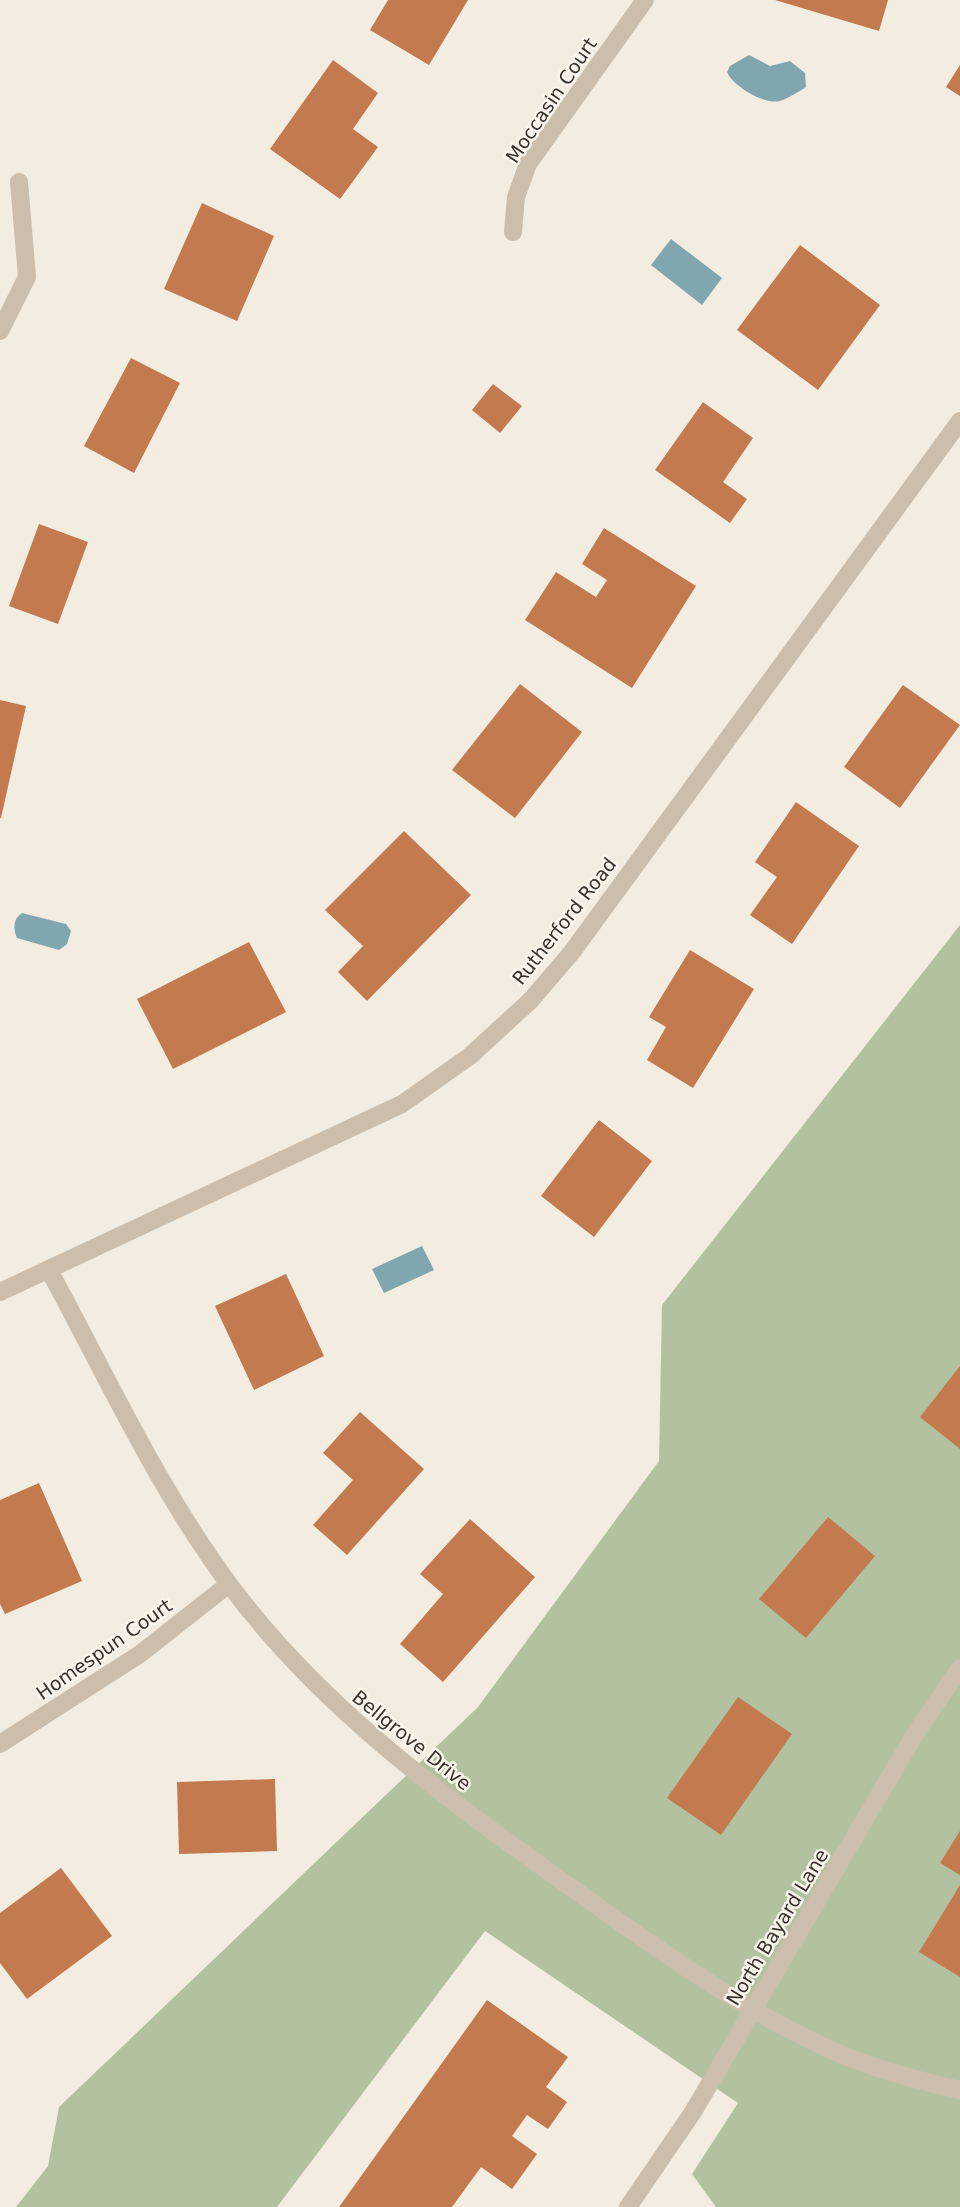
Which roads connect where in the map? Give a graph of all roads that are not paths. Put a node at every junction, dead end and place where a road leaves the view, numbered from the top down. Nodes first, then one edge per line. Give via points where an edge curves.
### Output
1 (645, 0) edge
2 (19, 182) dead end
3 (513, 232) dead end
4 (0, 331) edge
5 (960, 421) edge
6 (49, 1270) junction
7 (0, 1292) edge
8 (229, 1584) junction
9 (960, 1668) edge
10 (0, 1744) edge
11 (752, 2010) junction
12 (960, 2090) edge
13 (628, 2207) edge

1 - 3 street, Moccasin Court via 528,164 516,197
2 - 4 street via 27,277
5 - 6 street, Rutherford Road via 572,952 531,1000 470,1056 402,1104
6 - 7 street
6 - 8 street, Bellgrove Drive via 178,1510
8 - 10 street, Homespun Court via 140,1654
8 - 11 street, Bellgrove Drive via 293,1661 359,1725 487,1828
9 - 11 street, North Bayard Lane via 915,1734
11 - 12 street, Bellgrove Drive via 829,2049 911,2079
11 - 13 street, North Bayard Lane via 694,2112

